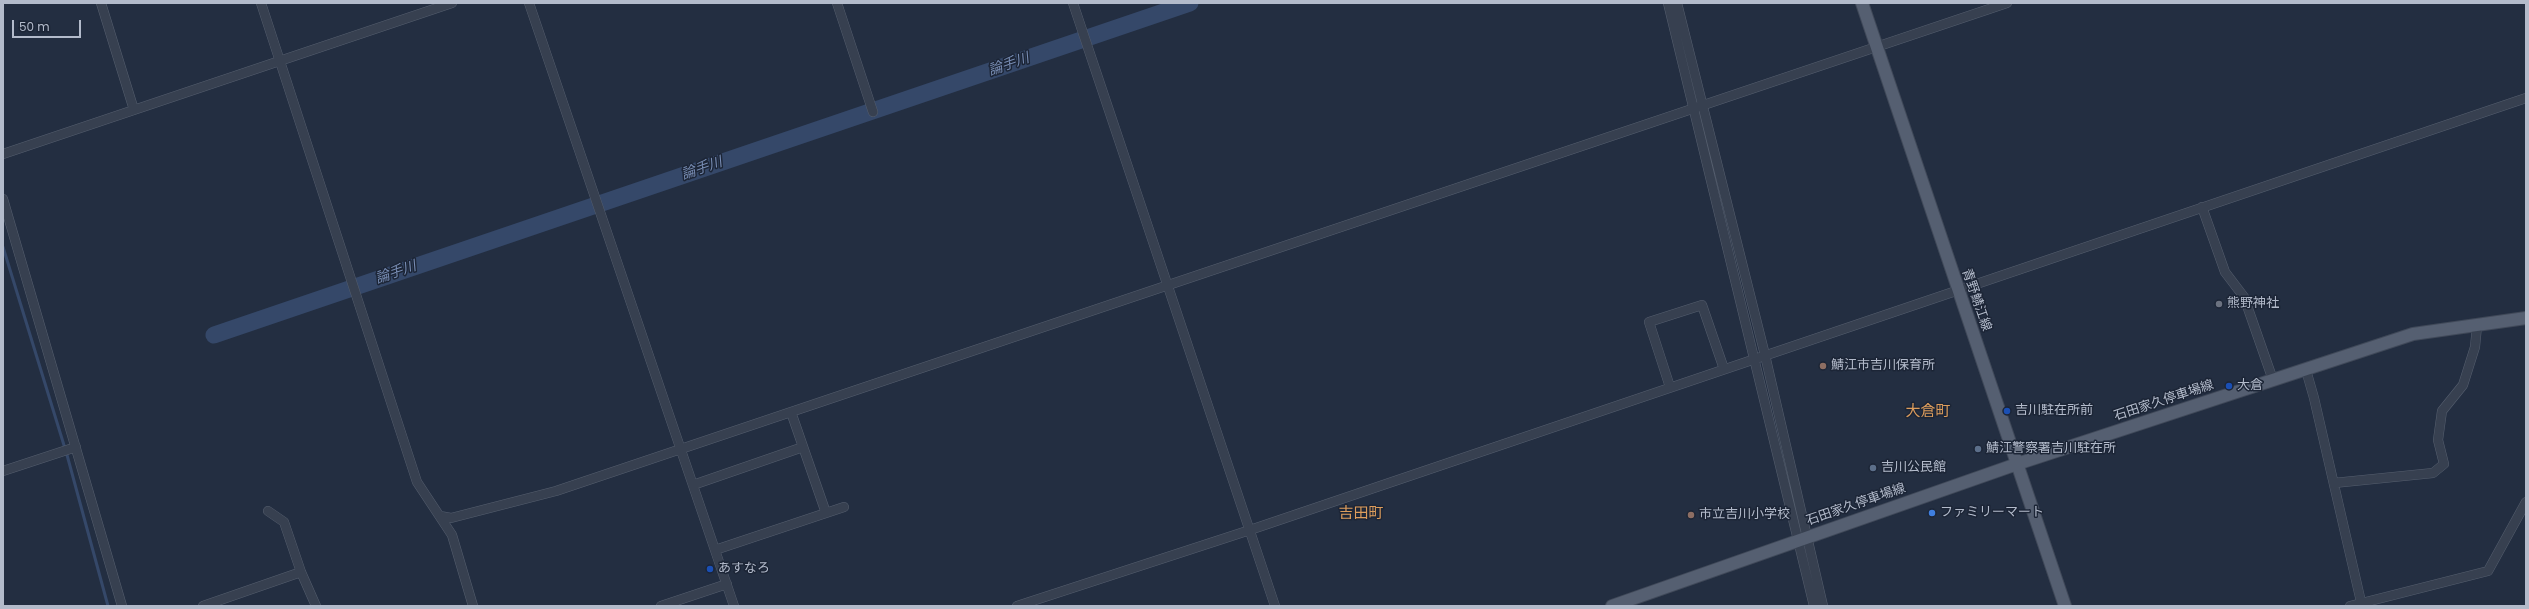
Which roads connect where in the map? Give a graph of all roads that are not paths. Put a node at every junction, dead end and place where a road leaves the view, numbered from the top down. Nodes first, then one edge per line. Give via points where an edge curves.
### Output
1 (101, 3) edge
2 (261, 3) edge
3 (452, 3) edge
4 (529, 3) edge
5 (837, 3) edge
6 (1073, 3) edge
7 (1668, 3) edge
8 (1677, 3) edge
9 (1862, 3) edge
10 (2007, 3) edge
11 (1876, 47) junction
12 (280, 62) junction
13 (2526, 98) edge
14 (1698, 106) junction
15 (134, 110) junction
16 (873, 110) dead end
17 (3, 154) edge
18 (3, 199) edge
19 (2202, 207) junction
20 (1167, 285) junction
21 (1958, 290) junction
22 (2526, 318) edge
23 (2477, 326) junction
24 (1765, 355) junction
25 (1755, 358) junction
26 (1724, 369) junction
27 (2306, 370) junction
28 (2273, 380) junction
29 (1670, 387) junction
30 (791, 412) junction
31 (74, 447) junction
32 (803, 447) junction
33 (681, 450) junction
34 (2017, 464) junction
35 (3, 471) edge
36 (2334, 483) junction
37 (693, 485) junction
38 (2526, 502) edge
39 (844, 507) dead end
40 (268, 511) dead end
41 (826, 513) junction
42 (440, 516) junction
43 (1250, 530) junction
44 (1803, 538) junction
45 (715, 550) junction
46 (301, 572) junction
47 (727, 584) junction
48 (2362, 604) edge
49 (122, 606) edge
50 (203, 606) edge
51 (316, 606) edge
52 (473, 606) edge
53 (661, 606) edge
54 (734, 606) edge
55 (1017, 606) edge
56 (1276, 606) edge
57 (1612, 606) edge
58 (1814, 606) edge
59 (1823, 606) edge
60 (2065, 606) edge
61 (2350, 606) edge

1 - 15 street
2 - 12 street
3 - 12 street
4 - 33 street
5 - 16 street
6 - 20 street
7 - 14 street
8 - 14 street
9 - 11 main road, 青野鯖江線
10 - 11 street
11 - 14 street
11 - 21 main road, 青野鯖江線
12 - 15 street
12 - 42 street via 417,482
13 - 19 street
14 - 20 street
14 - 24 street
14 - 25 street
15 - 17 street
18 - 31 street
19 - 21 street
19 - 28 street via 2224,272 2244,296
20 - 30 street
20 - 43 street
21 - 24 street
21 - 34 main road, 青野鯖江線
22 - 23 main road, 石田家久停車場線
23 - 27 main road, 石田家久停車場線 via 2413,334
23 - 36 street via 2475,347 2463,385 2442,410 2438,440 2444,464 2433,473
24 - 25 street
24 - 44 street
25 - 26 street
25 - 44 street
26 - 29 street
26 - 29 street via 1702,305 1649,322
27 - 28 main road, 石田家久停車場線
27 - 36 street
28 - 34 main road, 石田家久停車場線
29 - 43 street
30 - 32 street
30 - 33 street
31 - 35 street
31 - 49 street
32 - 37 street
32 - 41 street
33 - 37 street
33 - 42 street via 556,491 451,518
34 - 44 main road, 石田家久停車場線
34 - 60 main road, 青野鯖江線
36 - 48 street
37 - 45 street
38 - 48 street via 2488,571
39 - 41 street
40 - 46 street via 284,522
41 - 45 street
42 - 52 street via 452,535
43 - 55 street
43 - 56 street
44 - 57 main road, 石田家久停車場線
44 - 58 street
44 - 59 street
45 - 47 street
46 - 50 street
46 - 51 street
47 - 53 street
47 - 54 street
48 - 61 street

